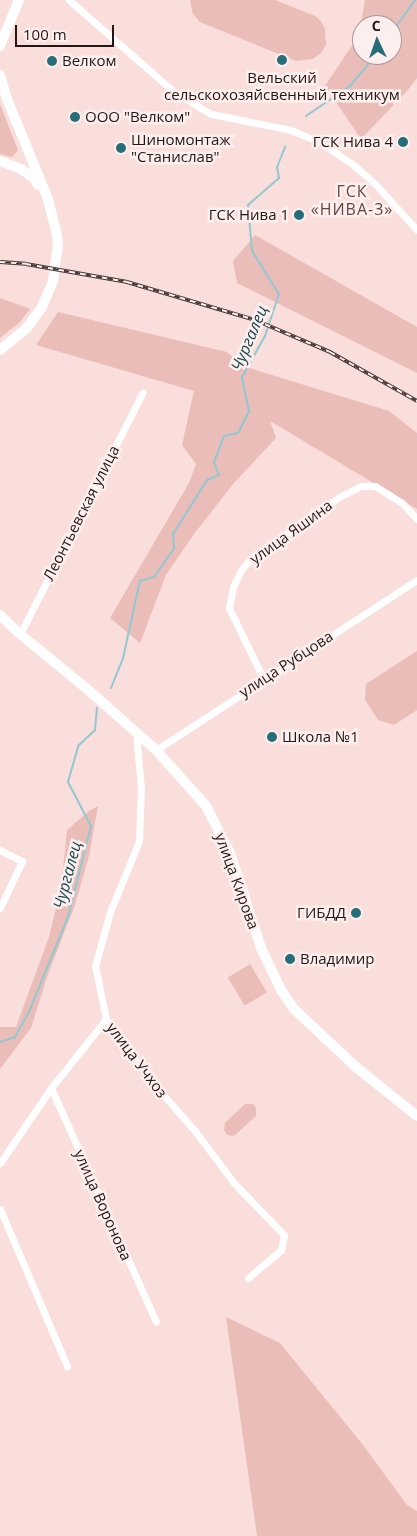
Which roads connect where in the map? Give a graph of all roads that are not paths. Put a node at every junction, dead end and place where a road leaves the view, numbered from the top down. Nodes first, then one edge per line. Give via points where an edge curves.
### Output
1 (11, 0) edge
2 (19, 0) edge
3 (68, 0) edge
4 (9, 21) junction
5 (0, 46) edge
6 (0, 75) edge
7 (0, 161) edge
8 (48, 200) junction
9 (417, 230) edge
10 (0, 350) edge
11 (143, 392) dead end
12 (417, 519) edge
13 (417, 580) edge
14 (0, 615) edge
15 (20, 634) junction
16 (263, 678) junction
17 (136, 732) junction
18 (156, 750) junction
19 (0, 850) edge
20 (0, 908) edge
21 (106, 1019) junction
22 (51, 1088) junction
23 (417, 1116) edge
24 (0, 1163) edge
25 (0, 1209) edge
26 (248, 1278) dead end
27 (156, 1322) dead end
28 (66, 1366) dead end

1 - 4 main road
2 - 4 main road
3 - 9 street via 174,92 212,114 291,130 336,153 377,186
4 - 5 main road
6 - 8 main road
7 - 8 main road via 33,177
8 - 10 main road via 58,246 53,281 42,307 27,328
11 - 15 street, Леонтьевская улица
12 - 16 street, улица Яшина via 402,504 375,486 361,486 253,556 233,587 229,608
13 - 16 street, улица Рубцова
14 - 15 main road, улица Кирова
15 - 17 main road, улица Кирова
16 - 18 street, улица Рубцова
17 - 18 main road, улица Кирова
17 - 21 street, улица Учхоз via 141,789 139,841 110,912 95,966
18 - 23 main road, улица Кирова via 206,806 216,823 230,852 261,948 294,1009 316,1032
19 - 20 street via 22,861
21 - 22 street
21 - 26 street, улица Учхоз via 234,1183 284,1235 280,1250
22 - 24 street
22 - 27 street, улица Воронова
25 - 28 street

